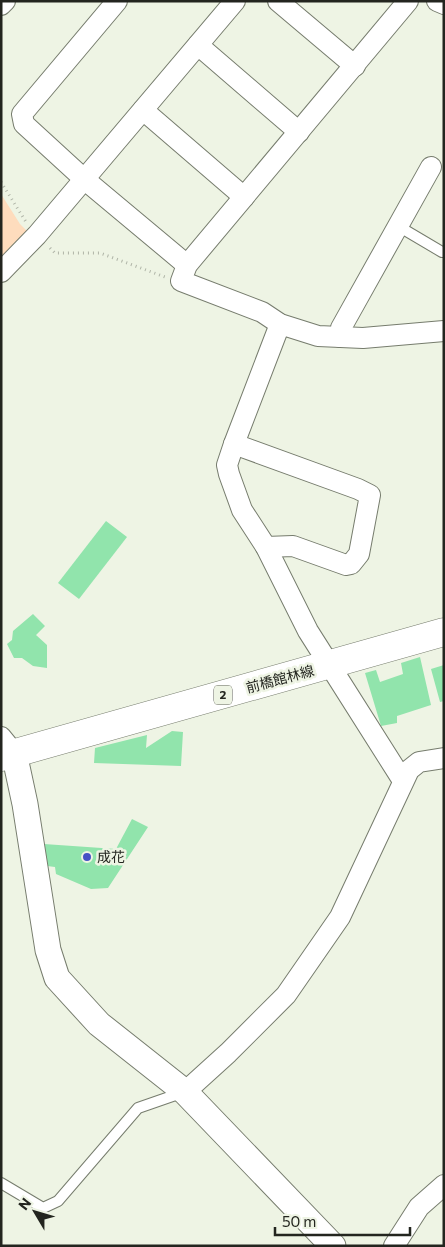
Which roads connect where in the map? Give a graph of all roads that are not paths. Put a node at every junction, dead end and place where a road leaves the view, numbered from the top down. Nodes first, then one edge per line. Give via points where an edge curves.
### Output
1 (5, 1) edge
2 (118, 1) edge
3 (235, 1) edge
4 (278, 1) edge
5 (408, 1) edge
6 (437, 1) edge
7 (444, 4) edge
8 (1, 6) edge
9 (198, 45) junction
10 (355, 66) junction
11 (143, 110) junction
12 (299, 132) junction
13 (430, 167) dead end
14 (84, 179) junction
15 (244, 197) junction
16 (398, 226) junction
17 (442, 252) dead end
18 (187, 265) junction
19 (1, 272) edge
20 (280, 324) junction
21 (444, 330) edge
22 (340, 337) junction
23 (234, 444) junction
24 (266, 547) junction
25 (444, 632) edge
26 (330, 666) junction
27 (5, 749) edge
28 (444, 758) edge
29 (403, 782) junction
30 (185, 1092) junction
31 (1, 1183) edge
32 (444, 1185) edge
33 (333, 1246) edge
34 (394, 1246) edge

1 - 8 street
2 - 14 street via 22,114 29,130
3 - 9 street
4 - 10 street
5 - 10 street
6 - 7 street
9 - 11 street
9 - 12 street
10 - 12 street
11 - 14 street
11 - 15 street
12 - 15 street
13 - 16 street
14 - 18 street
14 - 19 street
15 - 18 street
16 - 17 lane
16 - 22 street via 341,328
18 - 20 street via 181,282 262,312
20 - 22 street via 318,336
20 - 23 street
21 - 22 street via 363,338
23 - 24 street via 227,465 229,474 242,510
23 - 24 street via 370,495 358,554 351,564 293,546
24 - 26 street via 308,631
25 - 26 main road, 前橋館林線 / 2
26 - 27 main road, 前橋館林線 / 2
26 - 29 street
27 - 30 street via 25,804 48,950 57,978 99,1024
28 - 29 street via 419,762 409,770
29 - 30 street via 340,917 286,995
30 - 31 lane via 138,1108 58,1201 43,1208
30 - 33 street
32 - 34 street via 419,1207

